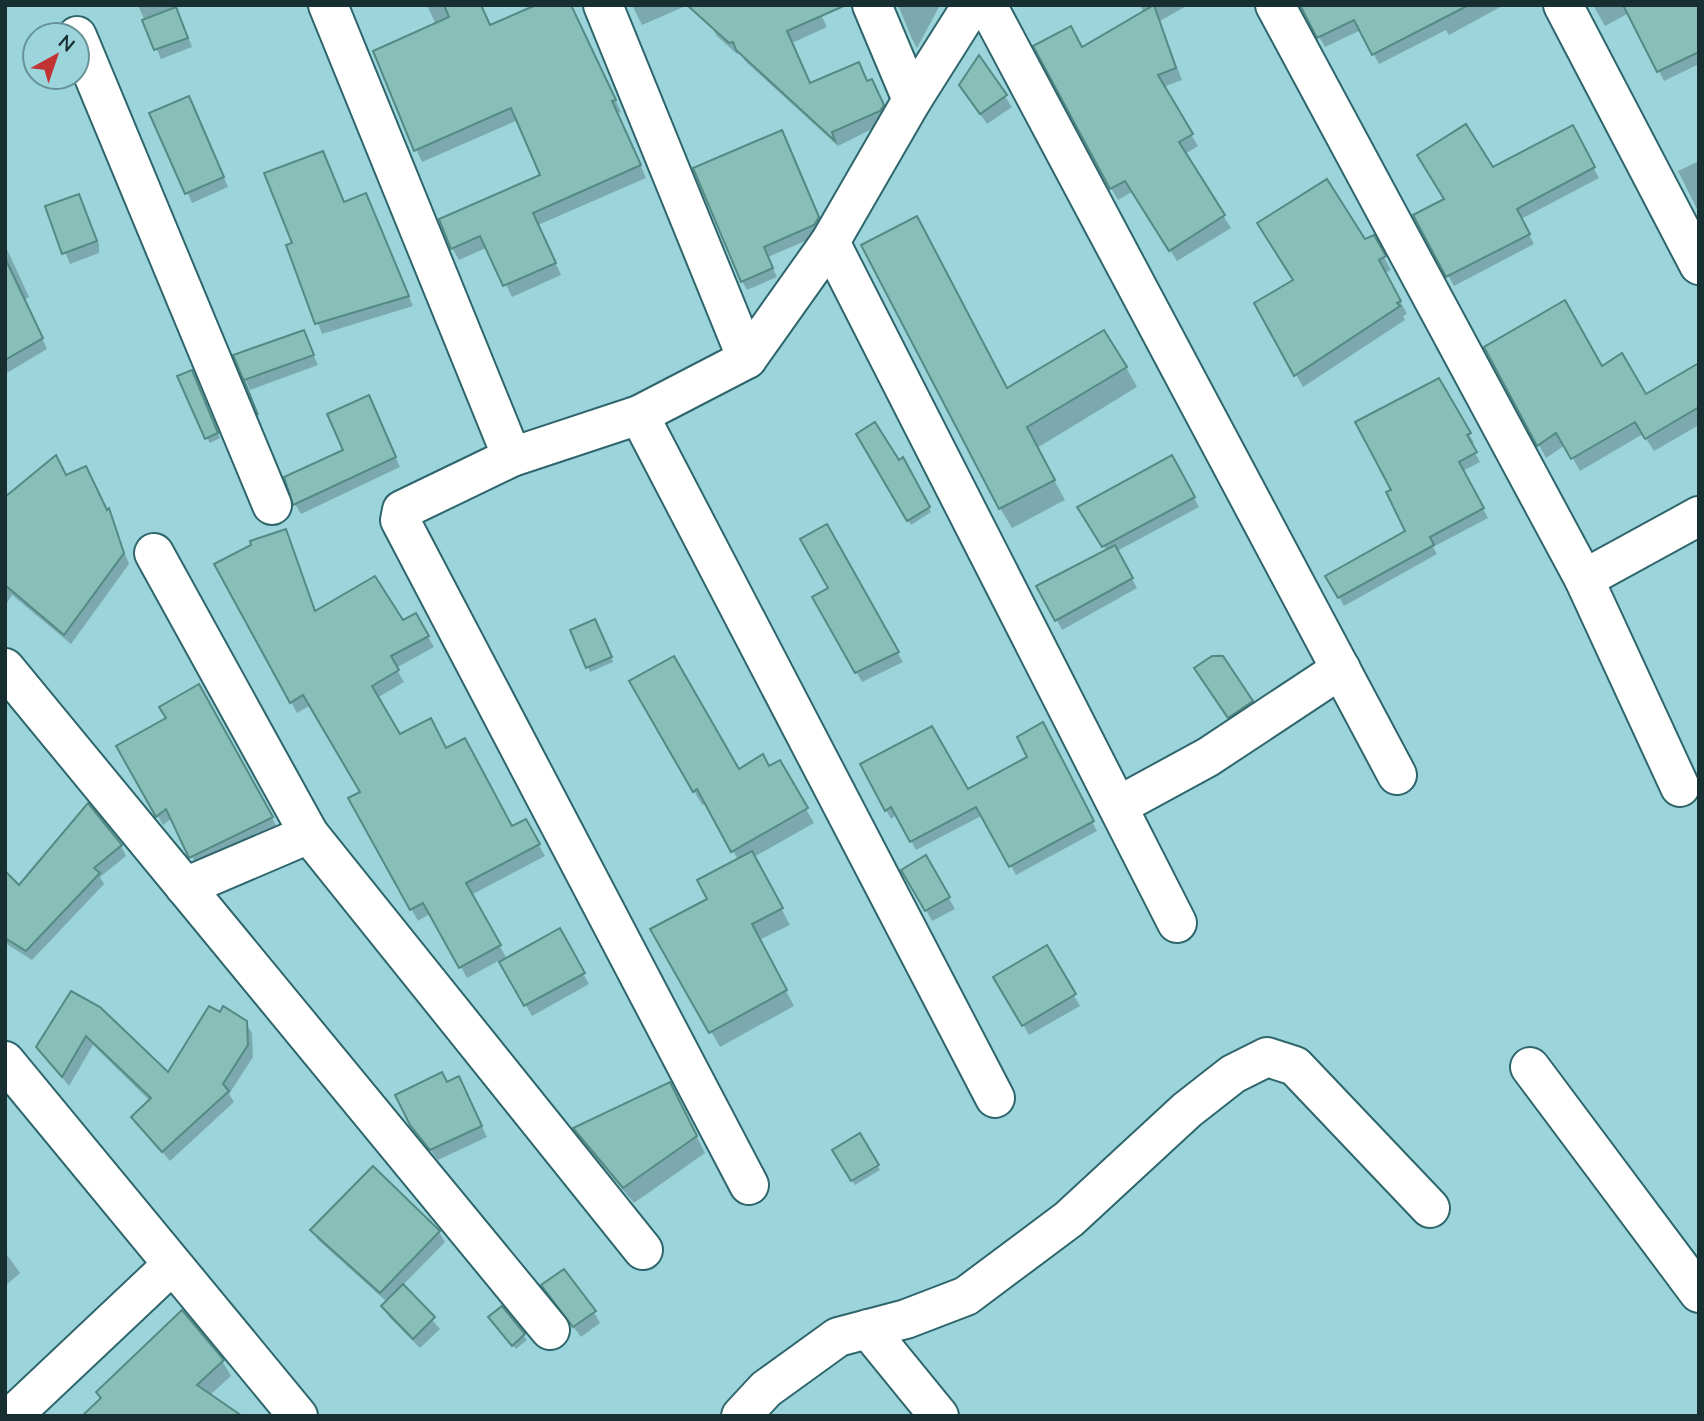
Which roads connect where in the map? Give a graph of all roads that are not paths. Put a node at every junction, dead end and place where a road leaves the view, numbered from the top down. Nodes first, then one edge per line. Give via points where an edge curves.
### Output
1 (328, 5) edge
2 (603, 5) edge
3 (872, 5) edge
4 (972, 5) edge
5 (987, 5) edge
6 (1275, 5) edge
7 (1563, 5) edge
8 (91, 69) edge
9 (912, 100) junction
10 (830, 242) junction
11 (1699, 265) edge
12 (747, 359) junction
13 (639, 415) junction
14 (512, 457) junction
15 (272, 505) dead end
16 (1699, 516) edge
17 (154, 553) dead end
18 (1584, 579) junction
19 (5, 668) edge
20 (1341, 670) junction
21 (1397, 775) dead end
22 (1680, 787) dead end
23 (1118, 806) junction
24 (309, 834) junction
25 (185, 887) junction
26 (1177, 923) dead end
27 (5, 1061) edge
28 (1530, 1067) dead end
29 (995, 1098) dead end
30 (749, 1185) dead end
31 (1430, 1208) dead end
32 (643, 1250) dead end
33 (172, 1265) junction
34 (1699, 1293) edge
35 (868, 1329) junction
36 (550, 1330) dead end
37 (12, 1416) edge
38 (298, 1416) edge
39 (741, 1416) edge
40 (939, 1416) edge

1 - 14 street
2 - 12 street
3 - 9 street
4 - 9 street
5 - 20 street
6 - 18 street
7 - 11 street
8 - 15 street
9 - 10 street
10 - 12 street
10 - 23 street
12 - 13 street
13 - 14 street
13 - 29 street
14 - 30 street via 402,510 400,520
16 - 18 street
17 - 24 street
18 - 22 street
19 - 25 street
20 - 21 street
20 - 23 street via 1208,757
23 - 26 street
24 - 25 street
24 - 32 street
25 - 36 street
27 - 33 street
28 - 34 street
31 - 35 street via 1295,1066 1267,1057 1233,1074 1196,1103 1069,1219 966,1296
33 - 37 street
33 - 38 street
35 - 39 street via 838,1337 766,1389
35 - 40 street

